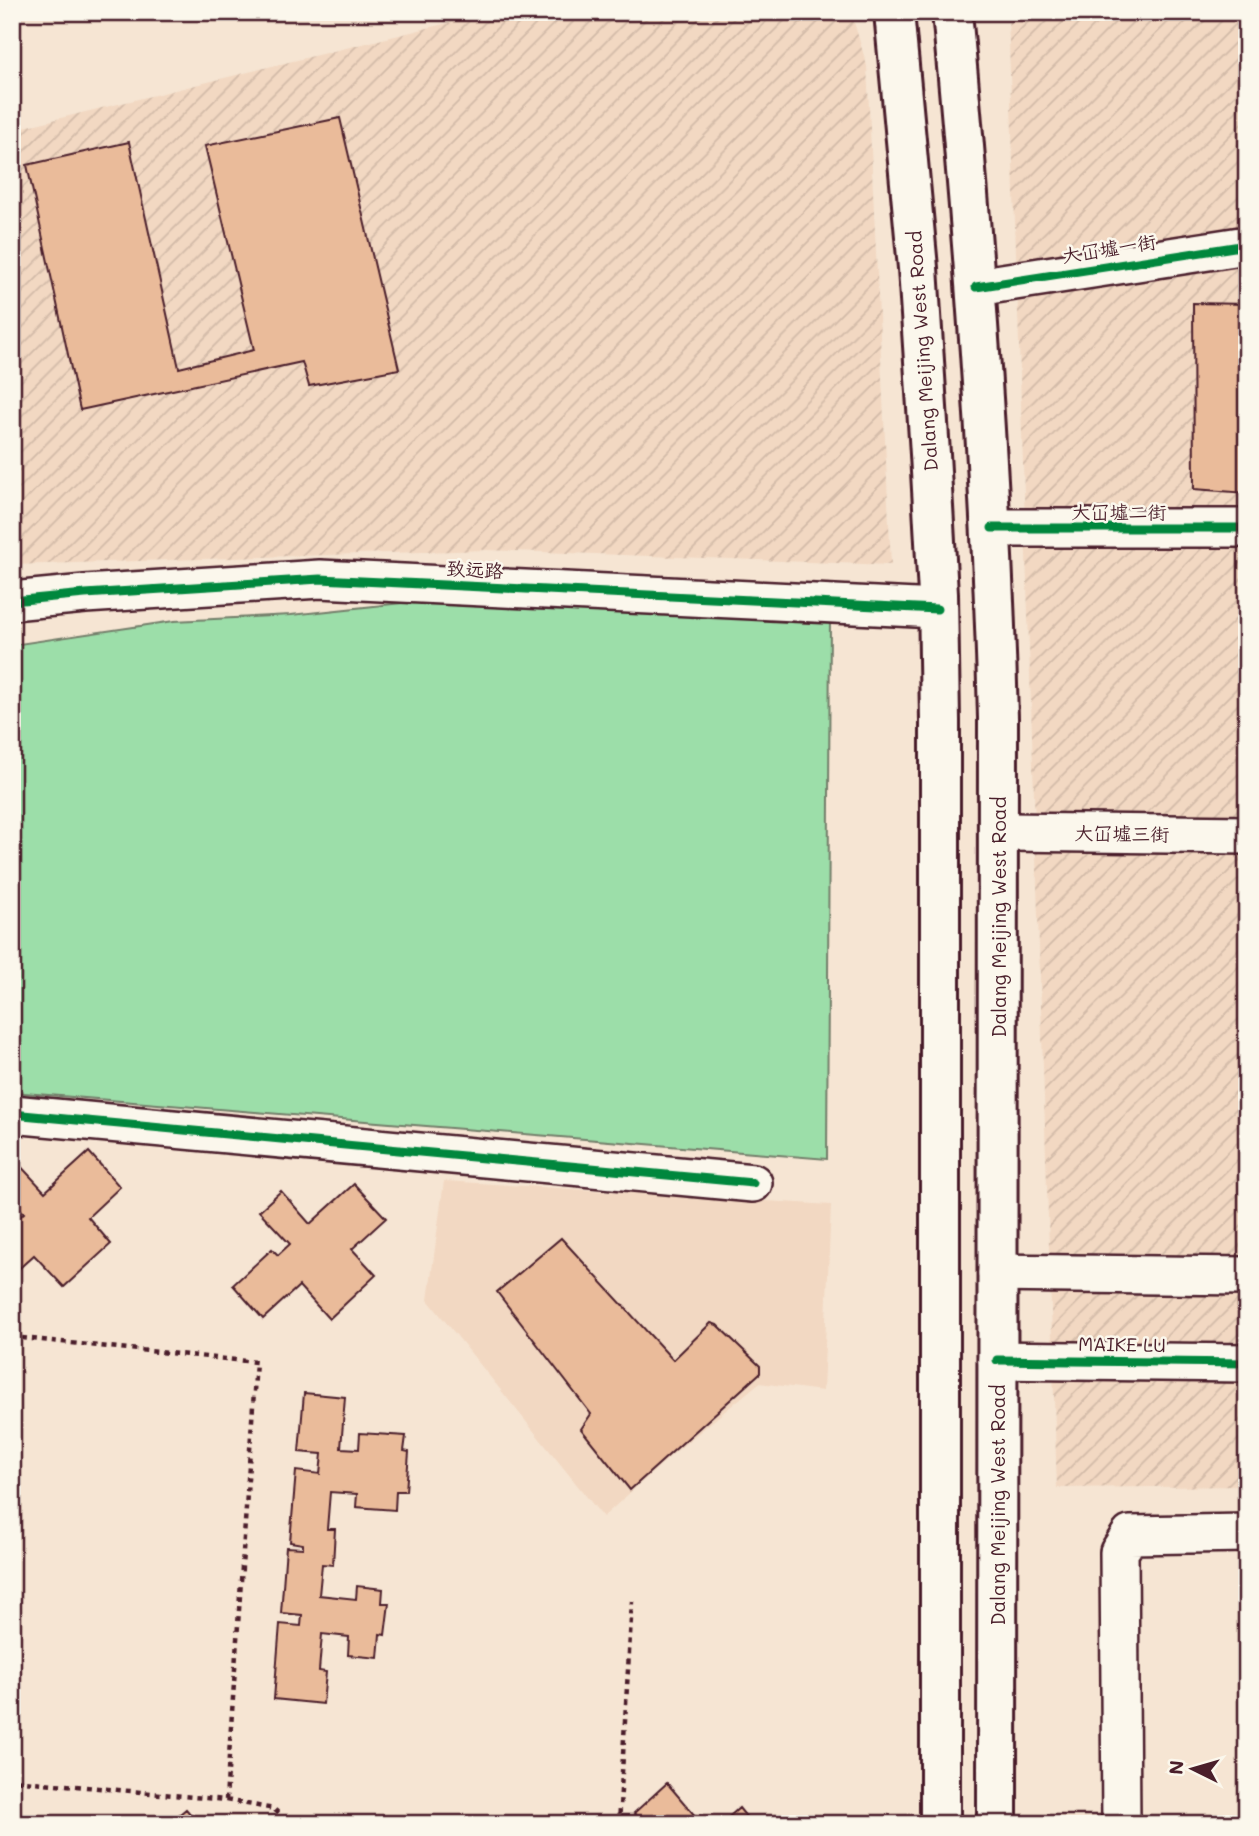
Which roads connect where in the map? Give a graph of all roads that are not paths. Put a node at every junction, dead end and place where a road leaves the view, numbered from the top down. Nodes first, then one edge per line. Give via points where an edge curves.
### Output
1 (894, 12) edge
2 (951, 12) edge
3 (1247, 244) edge
4 (976, 287) junction
5 (992, 528) junction
6 (1247, 528) edge
7 (12, 601) edge
8 (937, 609) junction
9 (998, 832) junction
10 (1247, 835) edge
11 (12, 1114) edge
12 (753, 1183) dead end
13 (997, 1273) junction
14 (1247, 1276) edge
15 (997, 1360) junction
16 (1247, 1363) edge
17 (1247, 1533) edge
18 (940, 1824) edge
19 (997, 1824) edge
20 (1121, 1824) edge

1 - 8 main road, Dalang Meijing West Road via 918,268
2 - 4 main road, Dalang Meijing West Road
3 - 4 street, 大冚墟一街
4 - 5 main road, Dalang Meijing West Road
5 - 6 street, 大冚墟二街
5 - 9 main road, Dalang Meijing West Road
7 - 8 street, 致远路 via 320,579
8 - 18 main road, Dalang Meijing West Road
9 - 10 street, 大冚墟三街
9 - 13 main road, Dalang Meijing West Road
11 - 12 street
13 - 14 street
13 - 15 main road, Dalang Meijing West Road
15 - 16 street, MAIKE LU
15 - 19 main road, Dalang Meijing West Road
17 - 20 street via 1130,1535 1119,1552

